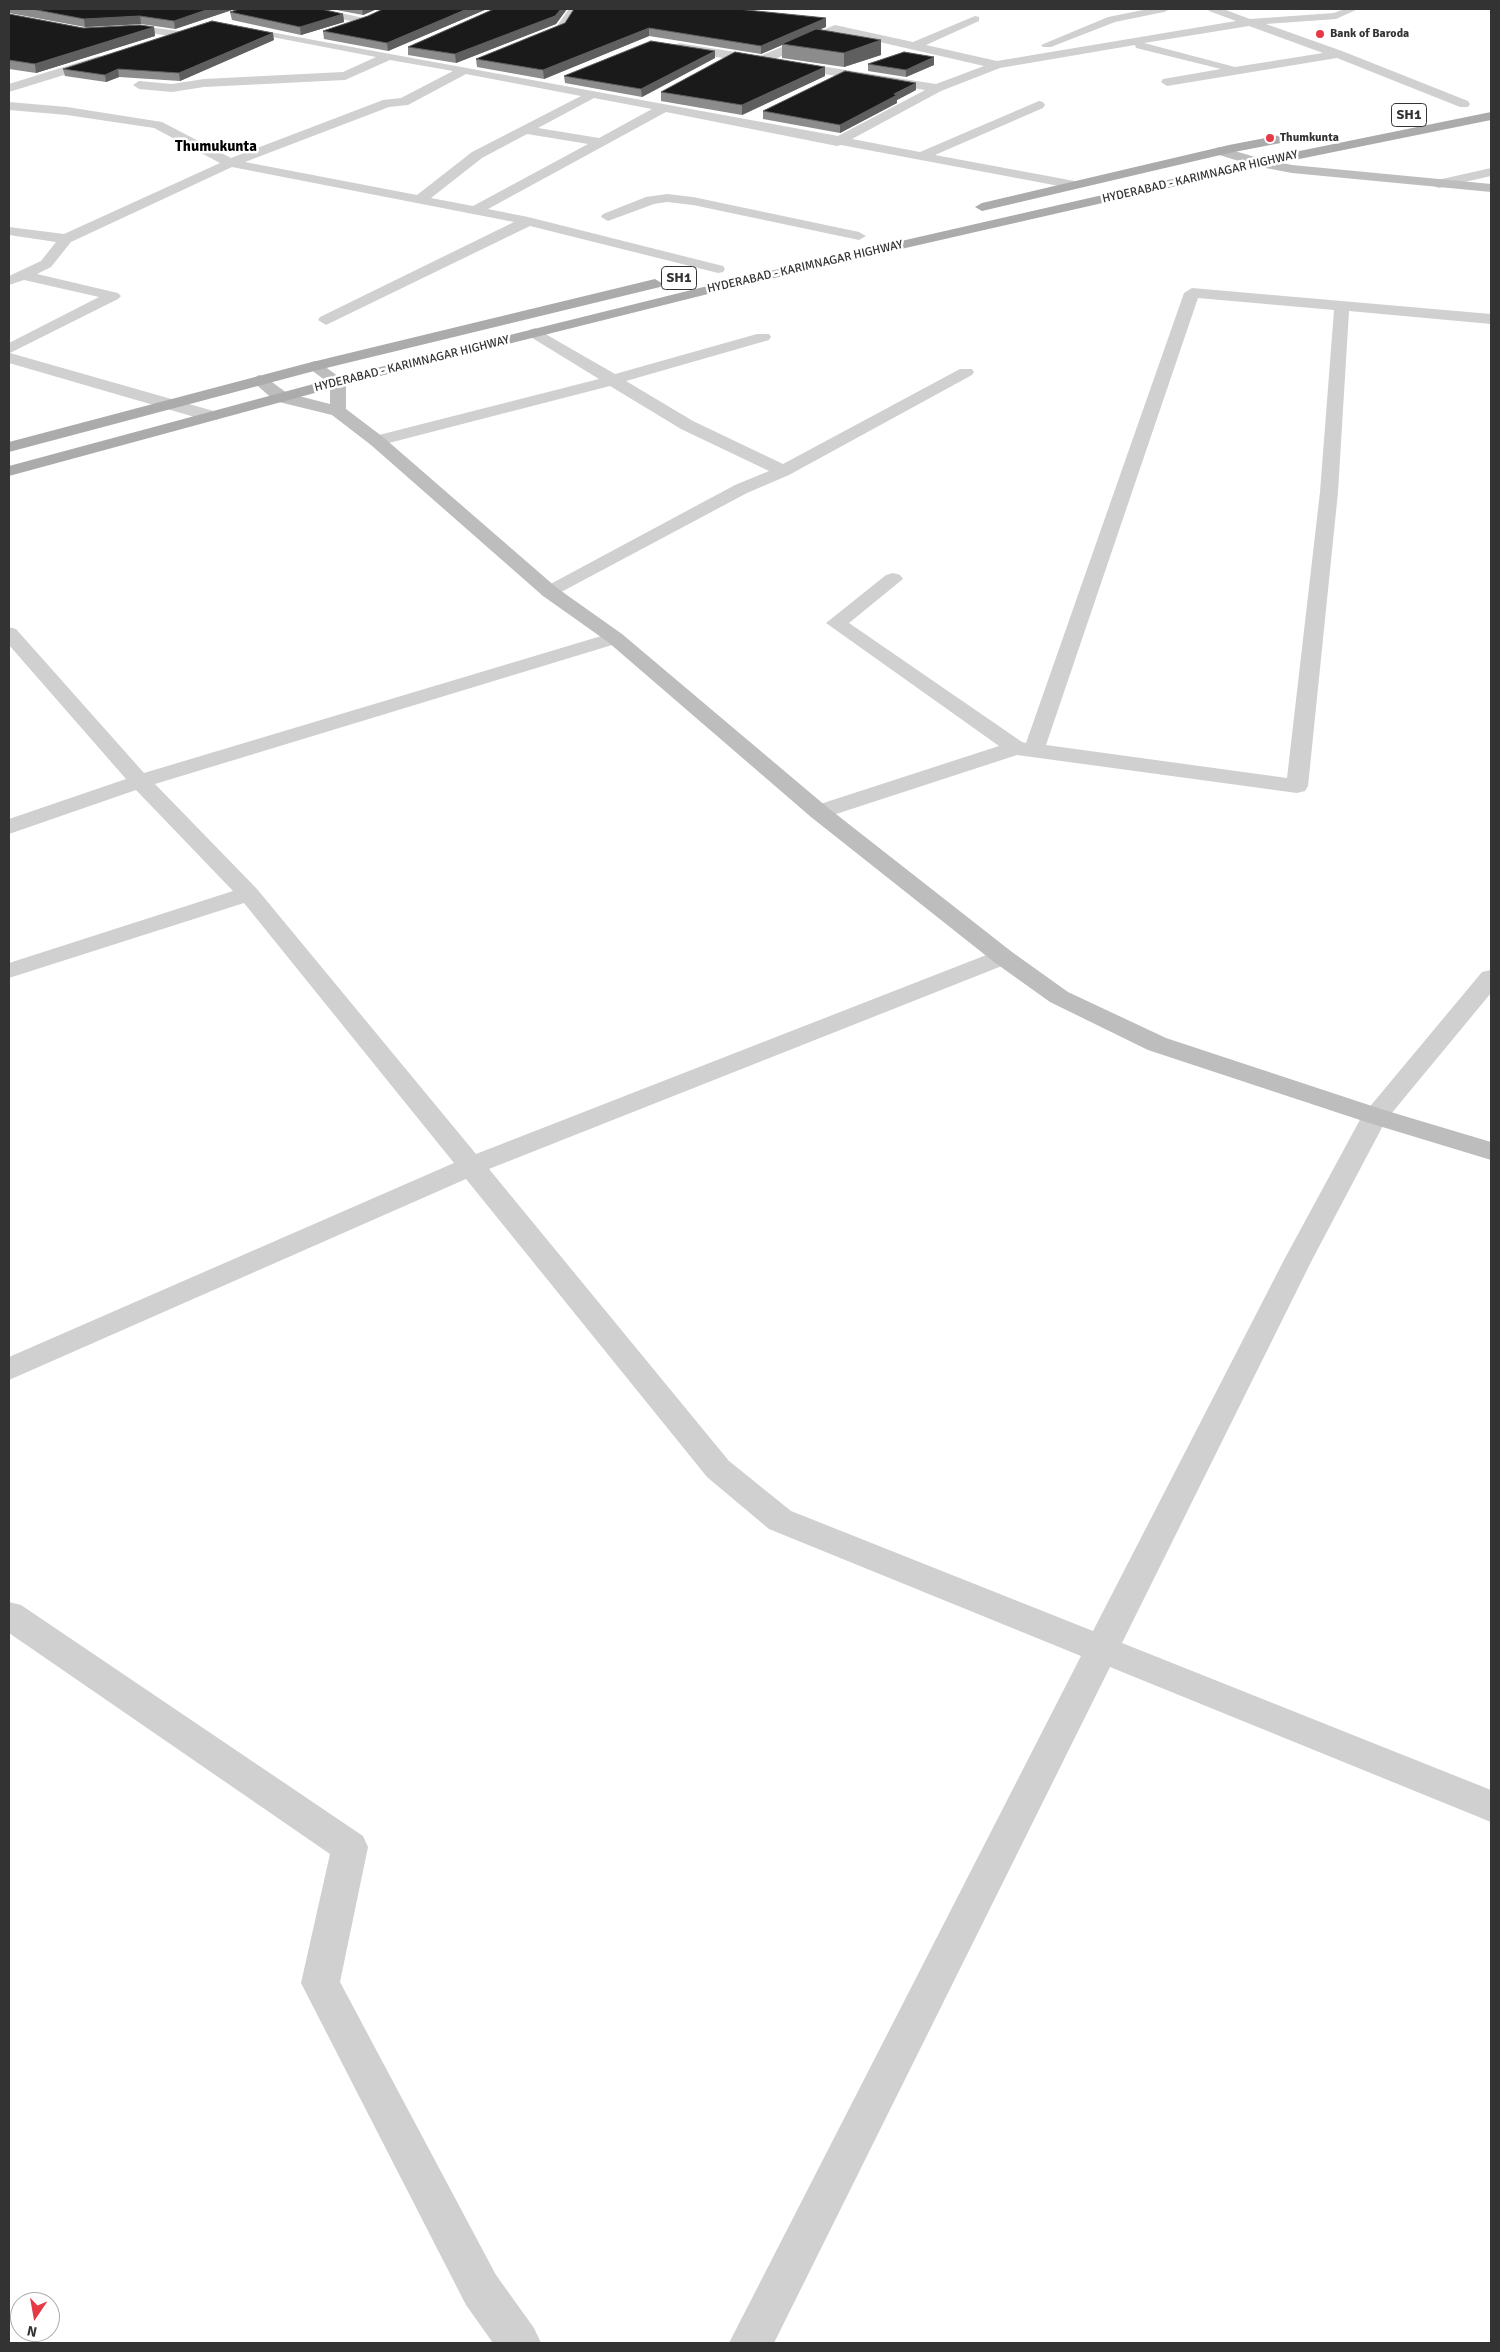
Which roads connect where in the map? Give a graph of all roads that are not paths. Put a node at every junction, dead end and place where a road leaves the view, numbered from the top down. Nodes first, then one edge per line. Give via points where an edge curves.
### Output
1 (309, 9) edge
2 (574, 9) edge
3 (1164, 9) edge
4 (1213, 9) edge
5 (1353, 9) edge
6 (975, 19) dead end
7 (1250, 22) junction
8 (221, 24) edge
9 (102, 32) edge
10 (301, 42) junction
11 (151, 43) edge
12 (1132, 43) junction
13 (517, 45) edge
14 (668, 45) edge
15 (413, 46) edge
16 (920, 46) junction
17 (1338, 54) junction
18 (113, 55) edge
19 (732, 56) junction
20 (896, 56) edge
21 (386, 57) junction
22 (483, 59) edge
23 (762, 60) junction
24 (1016, 62) junction
25 (716, 64) edge
26 (869, 65) edge
27 (997, 65) junction
28 (460, 70) junction
29 (1239, 70) junction
30 (842, 74) junction
31 (563, 78) edge
32 (825, 82) edge
33 (1167, 82) dead end
34 (139, 85) dead end
35 (545, 85) junction
36 (9, 88) edge
37 (937, 88) junction
38 (594, 94) junction
39 (660, 94) edge
40 (644, 103) junction
41 (1469, 103) joint
42 (1039, 105) dead end
43 (10, 107) edge
44 (663, 108) junction
45 (1437, 109) dead end
46 (757, 115) dead end
47 (1491, 116) edge
48 (740, 123) junction
49 (526, 130) junction
50 (1296, 136) dead end
51 (601, 142) junction
52 (837, 142) junction
53 (1222, 151) junction
54 (921, 156) junction
55 (230, 163) junction
56 (1260, 163) junction
57 (1491, 172) edge
58 (1438, 184) junction
59 (1075, 185) junction
60 (1491, 188) edge
61 (420, 200) junction
62 (972, 209) dead end
63 (476, 210) junction
64 (608, 217) dead end
65 (528, 221) junction
66 (9, 230) edge
67 (878, 232) dead end
68 (859, 236) junction
69 (66, 239) junction
70 (821, 245) dead end
71 (737, 265) dead end
72 (718, 269) junction
73 (689, 276) dead end
74 (15, 278) edge
75 (670, 280) dead end
76 (1342, 306) junction
77 (1491, 319) edge
78 (326, 320) dead end
79 (535, 333) junction
80 (763, 336) dead end
81 (9, 349) edge
82 (9, 358) edge
83 (314, 366) junction
84 (966, 372) dead end
85 (259, 380) junction
86 (613, 380) junction
87 (338, 382) junction
88 (281, 398) junction
89 (169, 403) junction
90 (338, 411) junction
91 (212, 416) junction
92 (377, 441) junction
93 (9, 447) edge
94 (9, 471) edge
95 (783, 471) junction
96 (892, 579) dead end
97 (550, 592) junction
98 (9, 633) edge
99 (615, 638) junction
100 (1025, 749) junction
101 (140, 780) junction
102 (819, 812) junction
103 (9, 827) edge
104 (249, 894) junction
105 (1003, 957) junction
106 (9, 971) edge
107 (1491, 977) edge
108 (1375, 1116) junction
109 (1491, 1151) edge
110 (469, 1167) junction
111 (9, 1369) edge
112 (9, 1616) edge
113 (1103, 1648) junction
114 (1491, 1806) edge
115 (519, 2343) edge
116 (751, 2343) edge

1 - 10 street via 369,19
2 - 13 street via 561,28
3 - 24 street via 1112,19 1052,42
4 - 7 street
5 - 7 street via 1336,16
6 - 16 street
7 - 12 street
7 - 17 street
8 - 10 street
9 - 11 street via 141,29 183,33
10 - 21 street
12 - 24 street
12 - 29 street
14 - 19 street
15 - 21 street
16 - 20 street
16 - 23 street via 834,28
16 - 27 street
17 - 29 street
17 - 41 street
18 - 36 street
19 - 23 street
19 - 25 street
21 - 28 street
21 - 34 street via 345,76 204,83 172,88
22 - 28 street
23 - 30 street
24 - 27 street
26 - 30 street
27 - 37 street
28 - 35 street
28 - 55 street via 404,102 387,103
29 - 33 street
30 - 32 street
30 - 37 street
31 - 35 street
35 - 38 street
37 - 52 street
38 - 40 street
38 - 49 street
39 - 40 street
40 - 44 street
41 - 45 main road, SH1
42 - 54 street
43 - 55 street via 68,111 158,125
44 - 48 street
44 - 51 street
46 - 48 street
47 - 56 main road, HYDERABAD - KARIMNAGAR HIGHWAY / SH1
48 - 52 street
49 - 51 street
49 - 61 street via 477,155
50 - 53 main road, HYDERABAD - KARIMNAGAR HIGHWAY
51 - 63 street
52 - 54 street
53 - 56 street
53 - 59 main road, HYDERABAD - KARIMNAGAR HIGHWAY
54 - 59 street
55 - 61 street
55 - 69 street
56 - 58 street
56 - 79 main road, HYDERABAD - KARIMNAGAR HIGHWAY / SH1 via 748,280
57 - 58 street
58 - 60 street
59 - 62 main road, HYDERABAD - KARIMNAGAR HIGHWAY
61 - 63 street
63 - 65 street
64 - 68 street via 651,200 667,198
65 - 72 street
65 - 78 street
66 - 69 street
67 - 68 main road, HYDERABAD - KARIMNAGAR HIGHWAY
68 - 70 main road, HYDERABAD - KARIMNAGAR HIGHWAY
69 - 74 street via 46,264
71 - 72 main road, HYDERABAD - KARIMNAGAR HIGHWAY / SH1
72 - 73 main road, HYDERABAD - KARIMNAGAR HIGHWAY / SH1
74 - 81 street via 112,296
75 - 83 main road, HYDERABAD - KARIMNAGAR HIGHWAY / SH1
76 - 77 street
76 - 100 street via 1192,293
76 - 100 street via 1330,492 1297,786
79 - 86 street
79 - 87 main road, HYDERABAD - KARIMNAGAR HIGHWAY / SH1
80 - 86 street
82 - 89 street
83 - 85 main road, HYDERABAD - KARIMNAGAR HIGHWAY / SH1
83 - 87 street
84 - 95 street
85 - 88 street
85 - 89 main road, HYDERABAD - KARIMNAGAR HIGHWAY / SH1
86 - 92 street
86 - 95 street via 687,425
87 - 88 main road, HYDERABAD - KARIMNAGAR HIGHWAY / SH1
87 - 90 street
88 - 90 street
88 - 91 main road, HYDERABAD - KARIMNAGAR HIGHWAY / SH1
89 - 91 street
89 - 93 main road, HYDERABAD - KARIMNAGAR HIGHWAY / SH1
90 - 92 street
91 - 94 main road, HYDERABAD - KARIMNAGAR HIGHWAY / SH1
92 - 97 street
95 - 97 street via 741,489
96 - 100 street via 836,623
97 - 99 street
98 - 101 street
99 - 101 street
99 - 102 street
100 - 102 street
101 - 103 street
101 - 104 street
102 - 105 street
104 - 106 street
104 - 110 street
105 - 108 street via 1059,997 1157,1044
105 - 110 street
107 - 108 street
108 - 109 street
108 - 113 street via 1298,1260
110 - 111 street
110 - 113 street via 718,1469 780,1520
112 - 115 street via 350,1847 320,1983 481,2290
113 - 114 street
113 - 116 street

